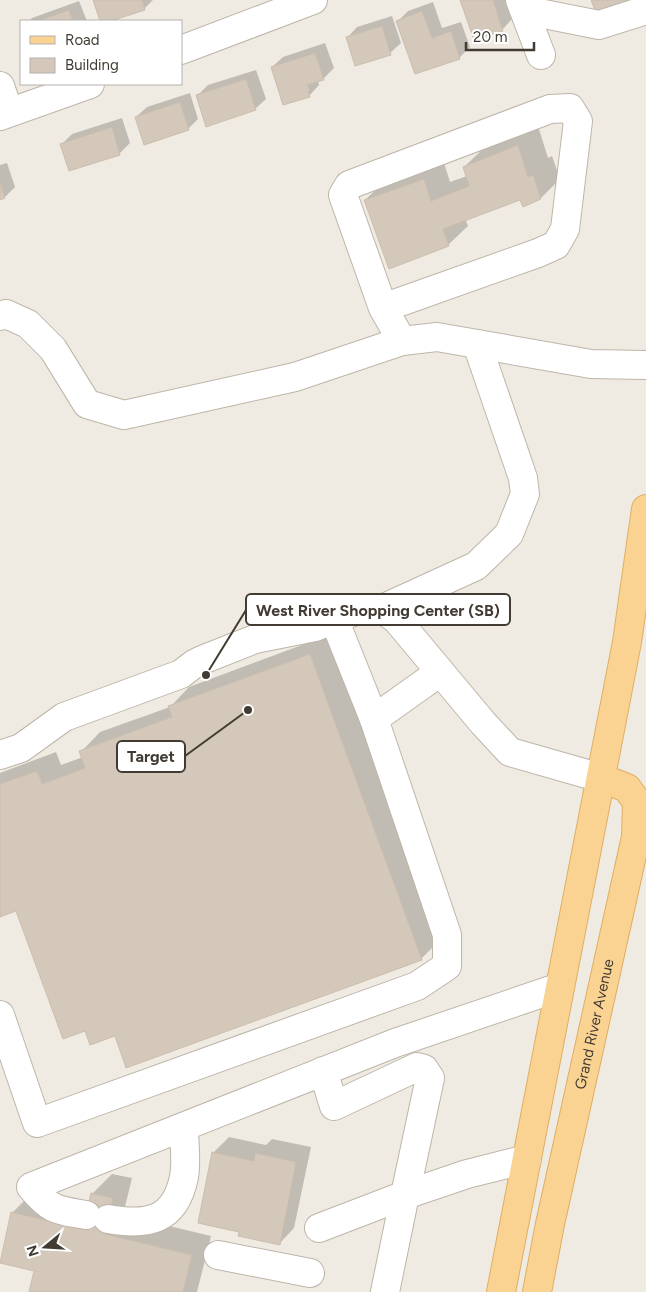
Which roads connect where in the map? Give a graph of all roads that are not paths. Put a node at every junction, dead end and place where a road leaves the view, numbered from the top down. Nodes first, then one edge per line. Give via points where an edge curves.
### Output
1 (314, 0) edge
2 (522, 5) edge
3 (646, 10) edge
4 (182, 50) edge
5 (541, 55) dead end
6 (87, 85) edge
7 (0, 86) edge
8 (5, 114) edge
9 (383, 308) junction
10 (0, 316) edge
11 (402, 341) junction
12 (477, 344) junction
13 (646, 365) edge
14 (646, 509) edge
15 (382, 609) junction
16 (334, 619) junction
17 (440, 672) junction
18 (374, 719) junction
19 (0, 755) edge
20 (600, 778) junction
21 (560, 987) junction
22 (0, 1015) edge
23 (323, 1072) junction
24 (184, 1127) junction
25 (525, 1172) junction
26 (405, 1196) junction
27 (550, 1224) junction
28 (319, 1228) dead end
29 (218, 1255) dead end
30 (310, 1272) dead end
31 (385, 1292) edge
32 (501, 1292) edge
33 (537, 1292) edge

1 - 4 street
2 - 3 street via 599,24
2 - 5 street
6 - 8 street
7 - 8 street
9 - 9 street via 344,195 349,185 550,110 570,108 578,121 566,230 556,245
9 - 11 street
10 - 11 street via 6,314 28,324 53,349 87,404 124,415 295,377
11 - 12 street via 438,338
12 - 13 street via 591,364
12 - 15 street via 523,478 525,494 509,534 476,566
14 - 20 main road via 627,642
15 - 16 street via 363,608
15 - 17 street via 397,620
16 - 18 street
16 - 19 street via 315,627 255,639 202,660 181,674 64,718 21,748
17 - 18 street
17 - 20 street via 510,752
18 - 22 street via 447,935 447,966 418,986 37,1123
20 - 21 main road
20 - 27 main road, Grand River Avenue via 627,788 638,802 636,837
21 - 23 street via 395,1043
21 - 25 main road
23 - 24 street
23 - 26 street via 334,1106 417,1067 424,1069 430,1078
24 - 24 street via 184,1176 174,1205 155,1219 125,1222 58,1210 43,1202 31,1187
25 - 26 street via 466,1174
25 - 27 main road
25 - 32 main road
26 - 28 street
26 - 31 street
27 - 33 main road, Grand River Avenue
29 - 30 street

